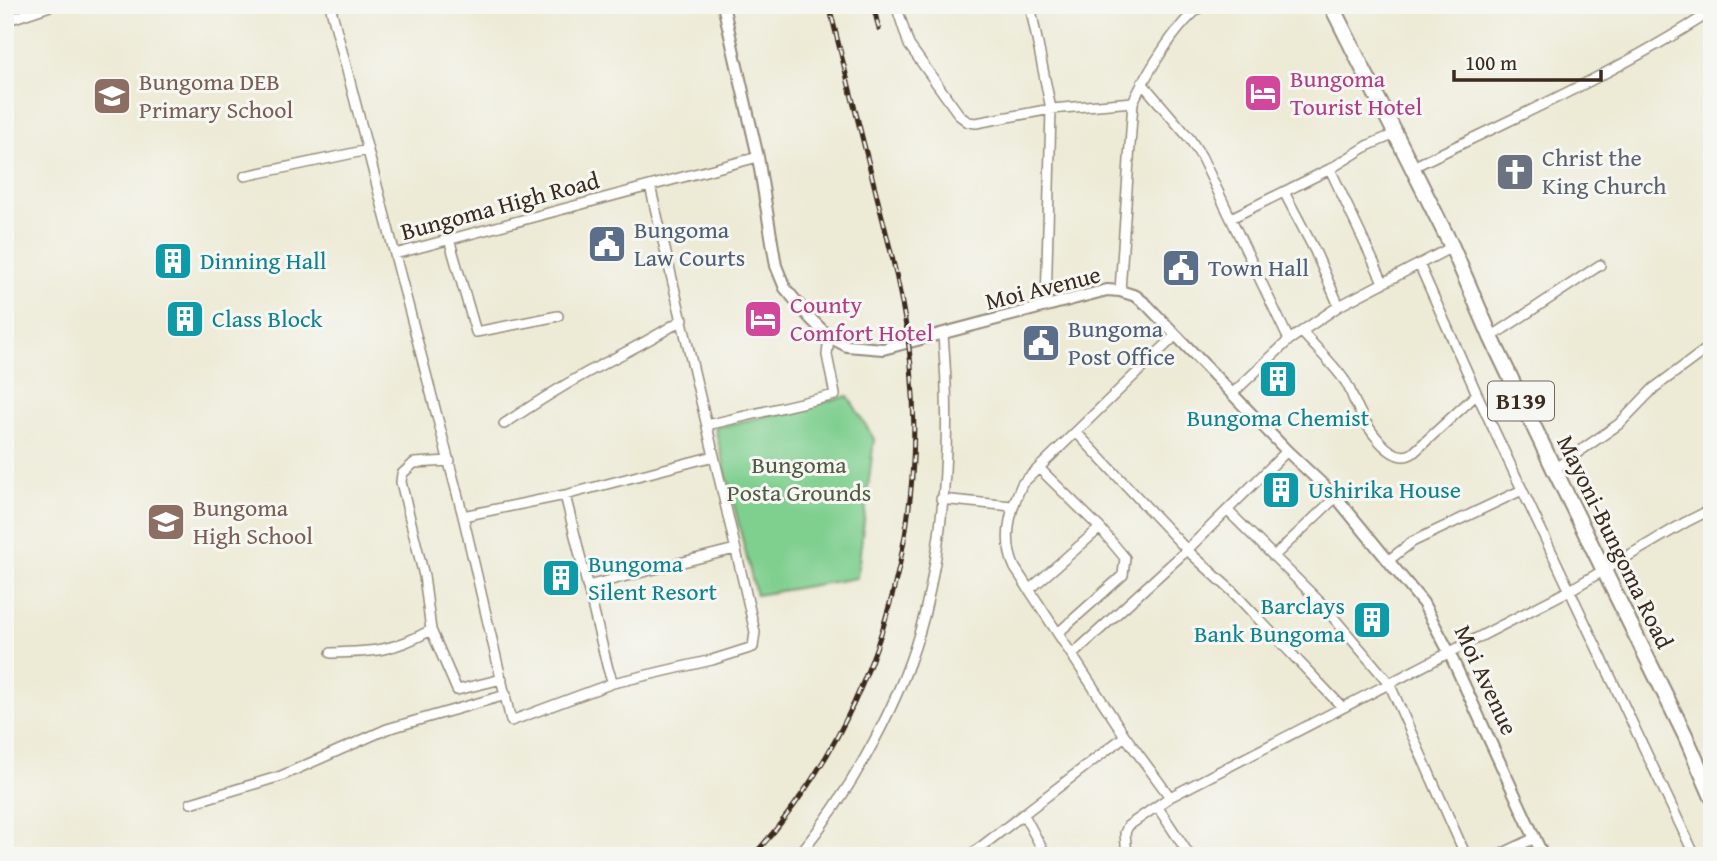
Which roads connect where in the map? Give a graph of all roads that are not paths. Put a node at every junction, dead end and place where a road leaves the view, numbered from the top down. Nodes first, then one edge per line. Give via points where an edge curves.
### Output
1 (53, 5) edge
2 (330, 5) edge
3 (723, 5) edge
4 (895, 5) edge
5 (1030, 5) edge
6 (1204, 5) edge
7 (1331, 5) edge
8 (1712, 11) edge
9 (5, 21) edge
10 (1142, 83) junction
11 (1133, 102) junction
12 (1051, 109) junction
13 (1395, 134) junction
14 (368, 150) junction
15 (758, 156) junction
16 (1413, 167) junction
17 (1330, 169) junction
18 (246, 176) dead end
19 (650, 186) junction
20 (1284, 192) junction
21 (1231, 218) junction
22 (449, 239) junction
23 (1452, 247) junction
24 (395, 254) junction
25 (1419, 264) junction
26 (1600, 265) dead end
27 (1383, 282) junction
28 (1120, 291) junction
29 (1339, 306) junction
30 (1046, 307) junction
31 (558, 316) dead end
32 (683, 319) junction
33 (1302, 332) junction
34 (943, 335) junction
35 (1176, 335) junction
36 (829, 337) junction
37 (1491, 337) junction
38 (1289, 340) junction
39 (1712, 345) edge
40 (1232, 394) junction
41 (1477, 394) junction
42 (504, 424) dead end
43 (707, 425) junction
44 (1076, 432) junction
45 (1287, 451) junction
46 (715, 456) junction
47 (450, 461) junction
48 (1039, 468) junction
49 (1554, 469) junction
50 (1522, 490) junction
51 (565, 495) junction
52 (1336, 497) junction
53 (941, 499) junction
54 (1012, 506) junction
55 (1712, 509) edge
56 (1228, 511) junction
57 (463, 516) junction
58 (1100, 528) junction
59 (735, 549) junction
60 (1187, 550) junction
61 (1274, 556) junction
62 (1389, 560) junction
63 (1604, 570) junction
64 (587, 586) junction
65 (1030, 590) junction
66 (1570, 590) junction
67 (430, 630) junction
68 (1058, 633) junction
69 (1449, 652) junction
70 (331, 653) dead end
71 (1072, 655) junction
72 (502, 678) junction
73 (613, 683) junction
74 (1389, 683) junction
75 (506, 695) junction
76 (1342, 707) junction
77 (1125, 736) junction
78 (1170, 797) junction
79 (1712, 797) edge
80 (191, 803) dead end
81 (1157, 806) junction
82 (1024, 815) junction
83 (1535, 838) junction
84 (798, 856) edge
85 (969, 856) edge
86 (1046, 856) edge
87 (1127, 856) edge
88 (1190, 856) edge
89 (1466, 856) edge
90 (1497, 856) edge
91 (1543, 856) edge
92 (1695, 856) edge

1 - 9 street
2 - 14 street, Bungoma High Road
3 - 15 street, Moi Avenue
4 - 12 street via 909,45 968,122
5 - 12 street
6 - 10 street via 1182,24
7 - 13 main road, Mayoni-Bungoma Road / B139
8 - 16 street via 1573,90
10 - 11 street
10 - 21 street via 1190,139
11 - 12 street
11 - 28 street
12 - 30 street
13 - 16 main road, Mayoni-Bungoma Road / B139
13 - 17 street
14 - 18 street
14 - 24 street, Bungoma High Road
15 - 19 street, Bungoma High Road
15 - 36 street, Moi Avenue via 776,266 796,303
16 - 23 main road, Mayoni-Bungoma Road / B139
17 - 20 street
17 - 27 street
19 - 22 street, Bungoma High Road
19 - 32 street
20 - 21 street
20 - 29 street
21 - 38 street
22 - 24 street, Bungoma High Road
22 - 31 street via 476,331
23 - 25 street
23 - 37 main road, Mayoni-Bungoma Road / B139
24 - 47 street
25 - 27 street
25 - 41 street
26 - 37 street
27 - 29 street
28 - 30 street, Moi Avenue via 1107,290
28 - 35 street, Moi Avenue via 1141,300
29 - 33 street
30 - 34 street, Moi Avenue
32 - 42 street
32 - 43 street
33 - 38 street
33 - 41 street via 1346,382 1363,418 1395,456 1413,453
34 - 36 street, Moi Avenue via 883,349 847,345
34 - 53 street via 947,388
35 - 40 street, Moi Avenue
35 - 44 street
36 - 43 street via 827,355 835,395
37 - 49 main road, Mayoni-Bungoma Road / B139
38 - 40 street
39 - 49 street via 1654,388 1619,424
40 - 45 street, Moi Avenue
41 - 50 street
43 - 46 street
44 - 48 street
44 - 60 street
45 - 52 street, Moi Avenue
45 - 56 street
46 - 51 street
46 - 59 street
47 - 57 street
47 - 67 street via 414,463 402,474 401,482 424,576
48 - 54 street via 1022,484
48 - 58 street
49 - 63 main road, Mayoni-Bungoma Road / B139
50 - 62 street via 1412,542
50 - 66 street
51 - 57 street
51 - 64 street
52 - 61 street
52 - 62 street, Moi Avenue
53 - 54 street
53 - 84 street via 928,597 906,669 848,787
54 - 65 street via 1008,547
55 - 63 street
56 - 60 street
56 - 61 street
57 - 72 street
58 - 65 street
58 - 68 street via 1125,558 1123,575
59 - 64 street
59 - 73 street via 755,632 753,647
60 - 71 street
60 - 76 street
61 - 74 street via 1336,619
62 - 69 street, Moi Avenue via 1423,603
63 - 66 street
63 - 79 main road, Mayoni-Bungoma Road / B139
64 - 73 street
65 - 68 street
66 - 69 street
66 - 92 street
67 - 70 street via 387,650
67 - 72 street via 457,690
68 - 71 street
69 - 74 street
69 - 83 street, Moi Avenue
71 - 77 street
72 - 75 street
73 - 75 street via 511,721
74 - 76 street
74 - 89 street
75 - 80 street via 387,729 281,776
76 - 78 street
77 - 78 street
77 - 82 street
78 - 81 street
81 - 87 street via 1128,826
81 - 88 street
82 - 85 street
82 - 86 street
83 - 90 street
83 - 91 street, Moi Avenue

